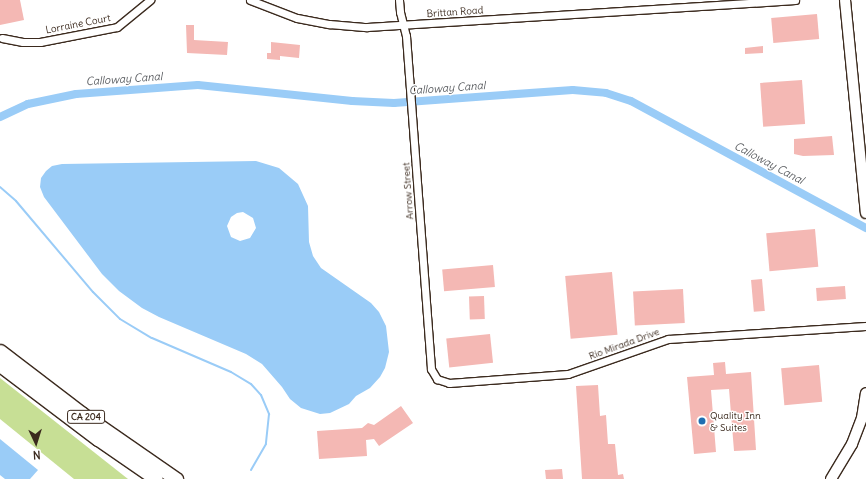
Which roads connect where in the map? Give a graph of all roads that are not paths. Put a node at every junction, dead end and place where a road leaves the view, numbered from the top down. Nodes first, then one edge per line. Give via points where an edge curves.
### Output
1 (150, 0) edge
2 (250, 0) edge
3 (399, 0) edge
4 (795, 0) edge
5 (845, 0) edge
6 (404, 26) junction
7 (2, 38) dead end
8 (866, 210) edge
9 (866, 213) edge
10 (866, 326) edge
11 (0, 351) edge
12 (0, 365) edge
13 (437, 379) joint
14 (866, 394) edge
15 (156, 479) edge
16 (176, 479) edge
17 (831, 479) edge

1 - 7 street, Lorraine Court via 117,27 40,42
2 - 6 street, Brittan Road via 275,11 320,23 367,27
3 - 6 street, Arrow Street
4 - 6 street, Brittan Road
5 - 8 main road
6 - 13 street, Arrow Street via 431,369
8 - 9 main road
10 - 13 street, Rio Mirada Drive via 668,339 568,374 449,382
11 - 16 highway, CA 204 via 81,413
12 - 15 highway, CA 204
14 - 17 main road via 862,418 852,444

